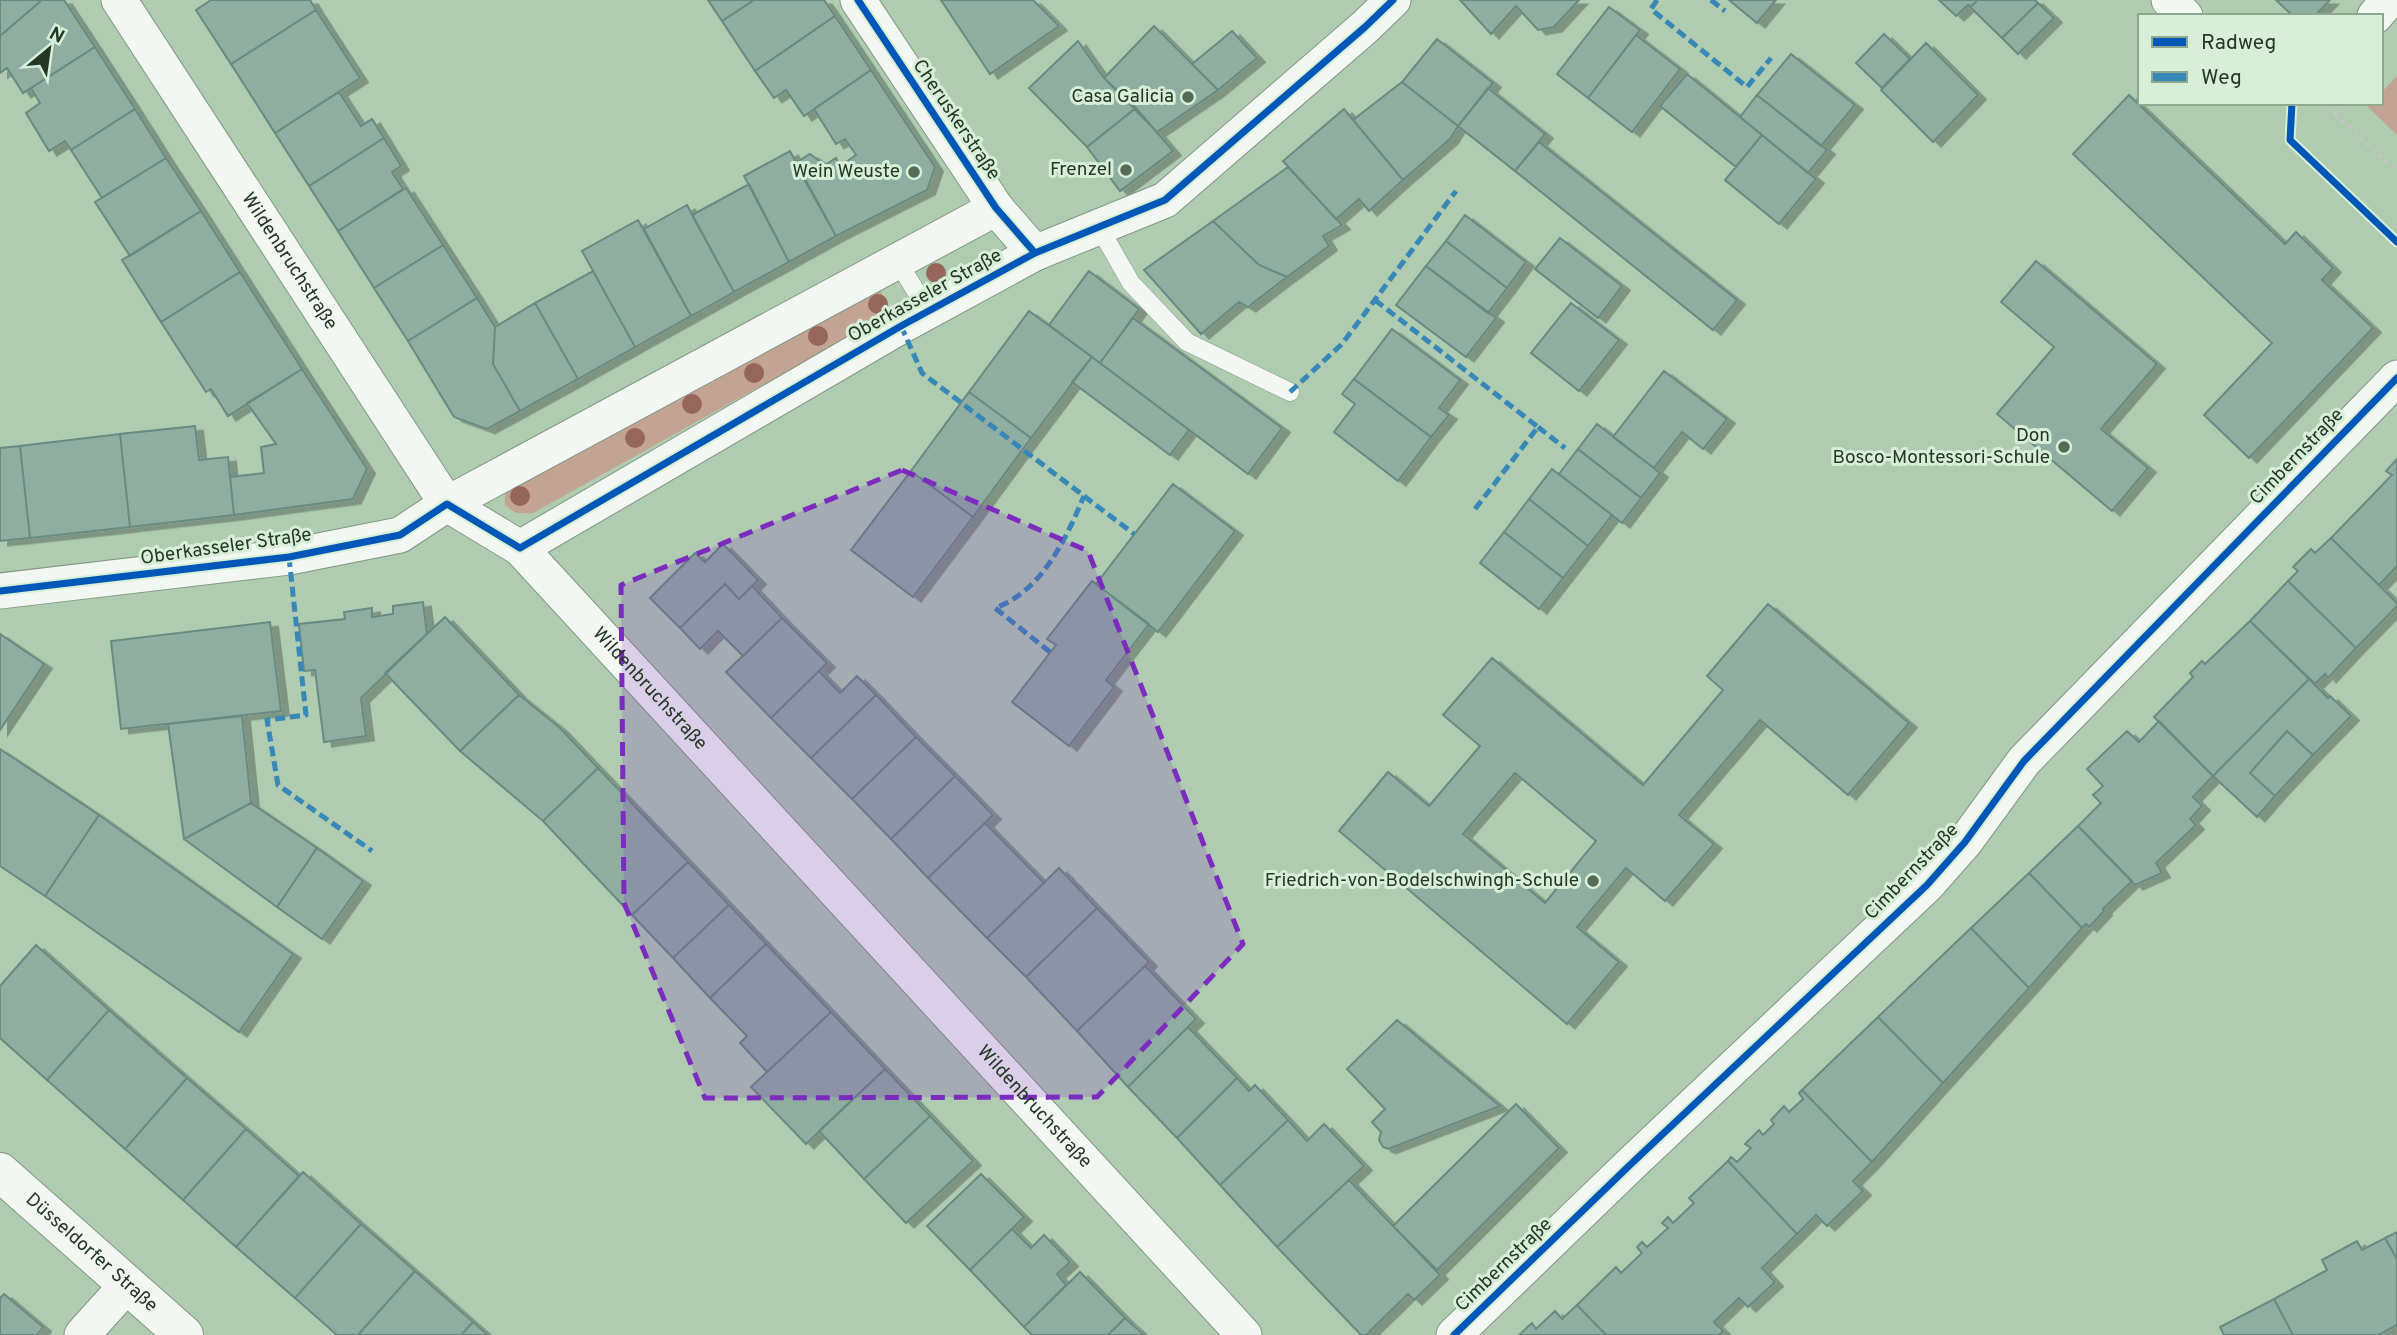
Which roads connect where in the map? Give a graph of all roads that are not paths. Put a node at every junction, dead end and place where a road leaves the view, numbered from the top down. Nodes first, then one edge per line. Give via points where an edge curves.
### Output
1 (119, 0) edge
2 (858, 0) edge
3 (1392, 0) edge
4 (2169, 0) edge
5 (2389, 0) edge
6 (2183, 14) edge
7 (2377, 14) edge
8 (996, 208) junction
9 (1099, 227) junction
10 (1035, 253) junction
11 (898, 262) junction
12 (928, 311) junction
13 (2397, 378) edge
14 (1290, 392) dead end
15 (447, 504) junction
16 (520, 548) junction
17 (0, 591) edge
18 (0, 1172) edge
19 (127, 1286) junction
20 (82, 1335) edge
21 (184, 1335) edge
22 (1244, 1335) edge
23 (1454, 1335) edge

1 - 15 street, Wildenbruchstraße
2 - 8 street, Cheruskerstraße
3 - 9 street, Oberkasseler Straße via 1165,200
4 - 6 street
5 - 7 street
8 - 10 street, Cheruskerstraße
8 - 11 street, Oberkasseler Straße
9 - 10 street, Oberkasseler Straße
9 - 14 lane via 1131,283 1187,342
10 - 12 street, Oberkasseler Straße
11 - 12 lane, Oberkasseler Straße
11 - 15 street, Oberkasseler Straße
12 - 16 street, Oberkasseler Straße
13 - 23 street, Cimbernstraße via 2024,761 1927,885
15 - 16 street, Wildenbruchstraße
15 - 17 street, Oberkasseler Straße via 400,534 289,557
16 - 22 street, Wildenbruchstraße
18 - 19 street, Düsseldorfer Straße
19 - 20 street
19 - 21 street, Düsseldorfer Straße

